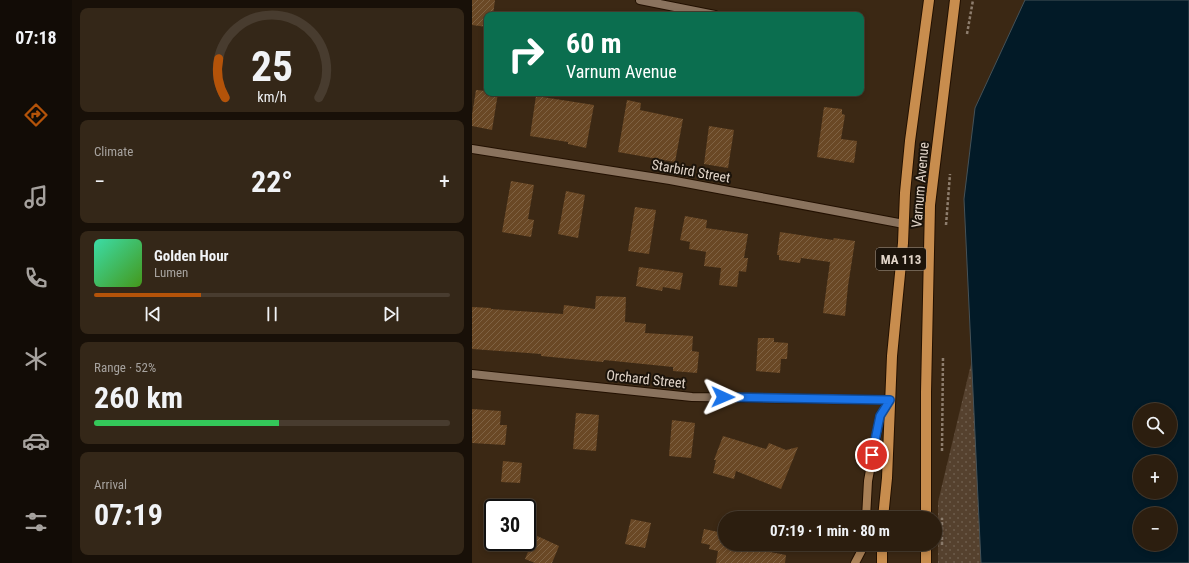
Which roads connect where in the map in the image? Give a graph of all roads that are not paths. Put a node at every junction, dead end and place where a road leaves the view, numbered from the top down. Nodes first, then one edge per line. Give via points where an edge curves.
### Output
1 (640, 0) edge
2 (929, 0) edge
3 (954, 0) edge
4 (700, 12) edge
5 (472, 149) edge
6 (904, 224) junction
7 (472, 374) edge
8 (890, 400) junction
9 (866, 511) edge
10 (884, 511) edge
11 (926, 511) edge
12 (861, 551) edge
13 (882, 551) edge
14 (926, 551) edge
15 (855, 563) edge
16 (882, 563) edge
17 (926, 563) edge

1 - 4 street
2 - 6 main road, Varnum Avenue / MA 113 via 910,141
3 - 11 main road, Varnum Avenue / MA 113 via 930,205
5 - 6 street, Starbird Street via 670,180
6 - 8 main road, Varnum Avenue / MA 113
7 - 8 street, Orchard Street via 692,397
8 - 9 main road, Varnum Avenue via 880,416 868,481
8 - 10 main road, Varnum Avenue / MA 113
12 - 15 main road
13 - 16 main road
14 - 17 main road

